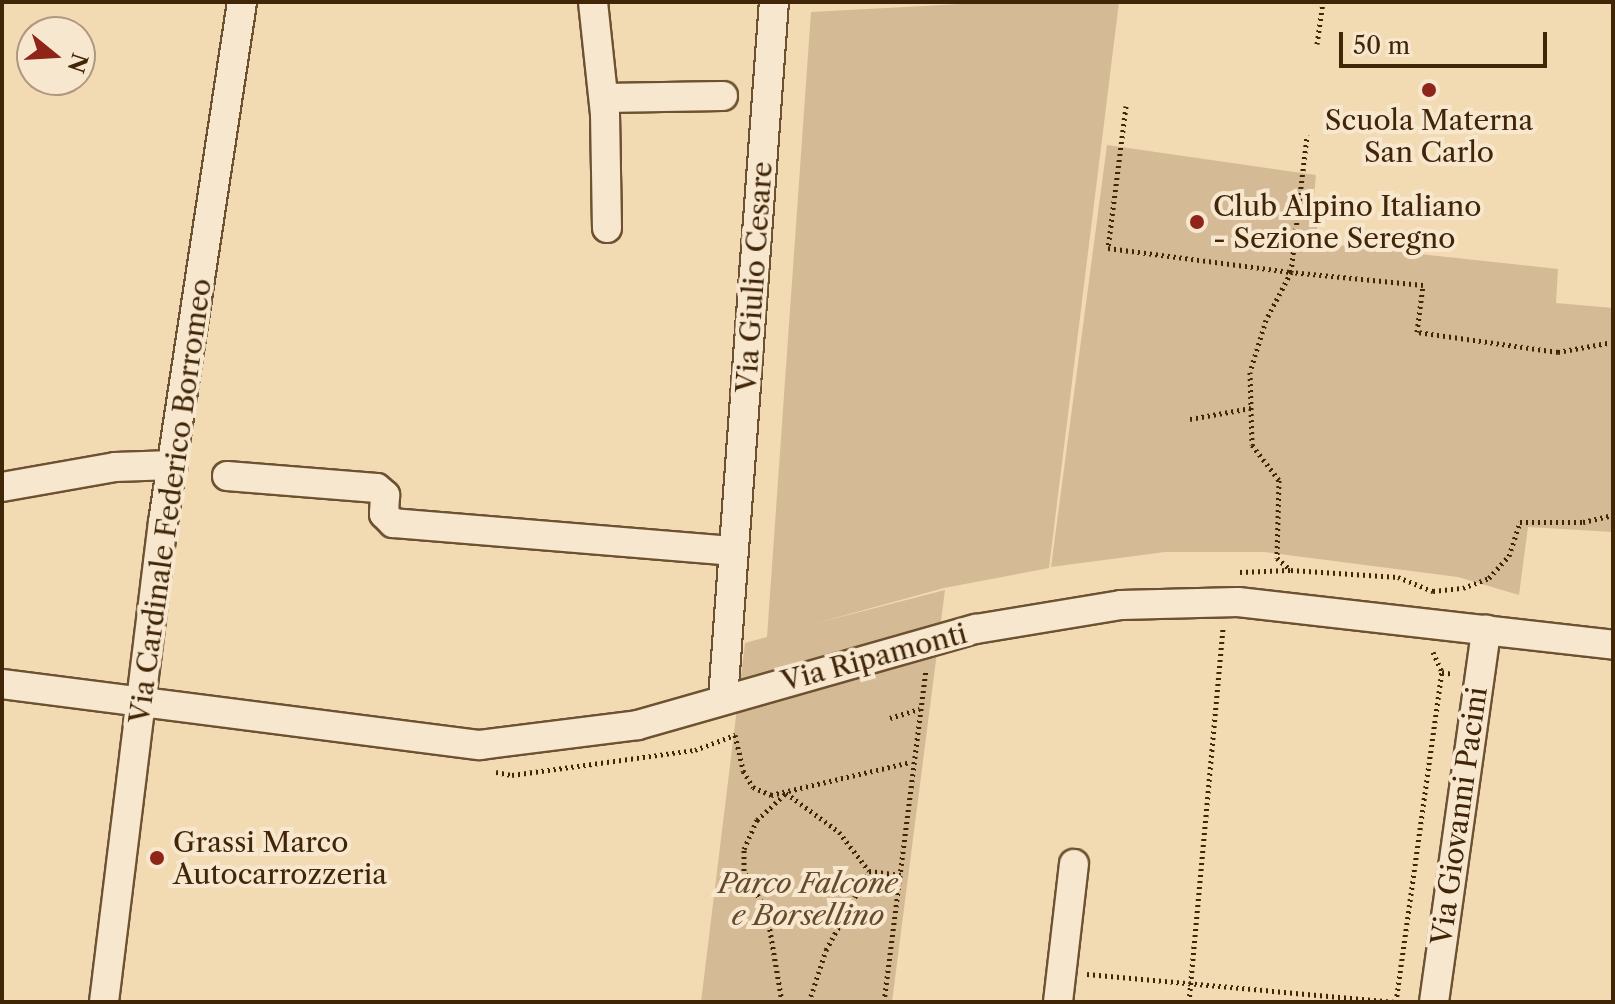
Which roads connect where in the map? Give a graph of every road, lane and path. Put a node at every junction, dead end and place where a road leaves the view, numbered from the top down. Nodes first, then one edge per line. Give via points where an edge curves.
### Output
1 (242, 2) edge
2 (593, 2) edge
3 (774, 2) edge
4 (1323, 2) edge
5 (1317, 44) dead end
6 (723, 96) dead end
7 (604, 98) junction
8 (1126, 106) dead end
9 (1307, 135) dead end
10 (607, 228) dead end
11 (1291, 272) junction
12 (1613, 342) edge
13 (1251, 408) junction
14 (1190, 419) dead end
15 (173, 465) junction
16 (227, 476) dead end
17 (2, 487) edge
18 (1613, 515) edge
19 (733, 551) junction
20 (1209, 628) dead end
21 (1223, 628) junction
22 (1236, 629) dead end
23 (1486, 630) junction
24 (1613, 645) edge
25 (1427, 647) dead end
26 (939, 666) dead end
27 (1442, 672) junction
28 (1477, 679) junction
29 (2, 684) edge
30 (723, 699) junction
31 (141, 701) junction
32 (920, 709) junction
33 (890, 718) dead end
34 (1074, 864) dead end
35 (869, 871) junction
36 (901, 875) junction
37 (1061, 972) junction
38 (1191, 983) junction
39 (104, 1002) edge
40 (782, 1002) edge
41 (809, 1002) edge
42 (884, 1002) edge
43 (1058, 1002) edge
44 (1189, 1002) edge
45 (1396, 1002) edge
46 (1434, 1002) edge

1 - 15 street, Via Cardinale Federico Borromeo
2 - 7 street
3 - 19 street, Via Giulio Cesare
4 - 5 path
6 - 7 street
7 - 10 street
8 - 11 path via 1108,248
9 - 11 path
11 - 12 path via 1423,285 1417,332 1558,352
11 - 13 path via 1266,320 1250,372
13 - 14 path
13 - 18 path via 1252,445 1279,480 1277,558 1291,570 1398,577 1433,591 1463,588 1489,578 1509,556 1520,522 1583,522
15 - 17 street via 115,467
15 - 31 street, Via Cardinale Federico Borromeo
16 - 19 street via 377,488 385,495 384,514 393,523
19 - 30 street, Via Giulio Cesare
20 - 21 path
21 - 22 path
21 - 38 path
23 - 24 street, Via Ripamonti
23 - 28 street, Via Giovanni Pacini
23 - 30 street, Via Ripamonti via 1238,602 1121,605 976,629
25 - 27 path via 1439,657
26 - 32 path via 926,670
27 - 28 path
27 - 45 path
28 - 46 street, Via Giovanni Pacini
29 - 31 street, Via Ripamonti
30 - 31 street, Via Ripamonti via 638,725 480,745
31 - 39 street, Via Cardinale Federico Borromeo
32 - 33 path
32 - 36 path
34 - 37 street
35 - 36 path
35 - 40 path via 839,832 786,793 757,820 744,849 744,871 767,912
35 - 41 path via 826,950
36 - 42 path
37 - 38 path
37 - 43 street
38 - 44 path
38 - 45 path

